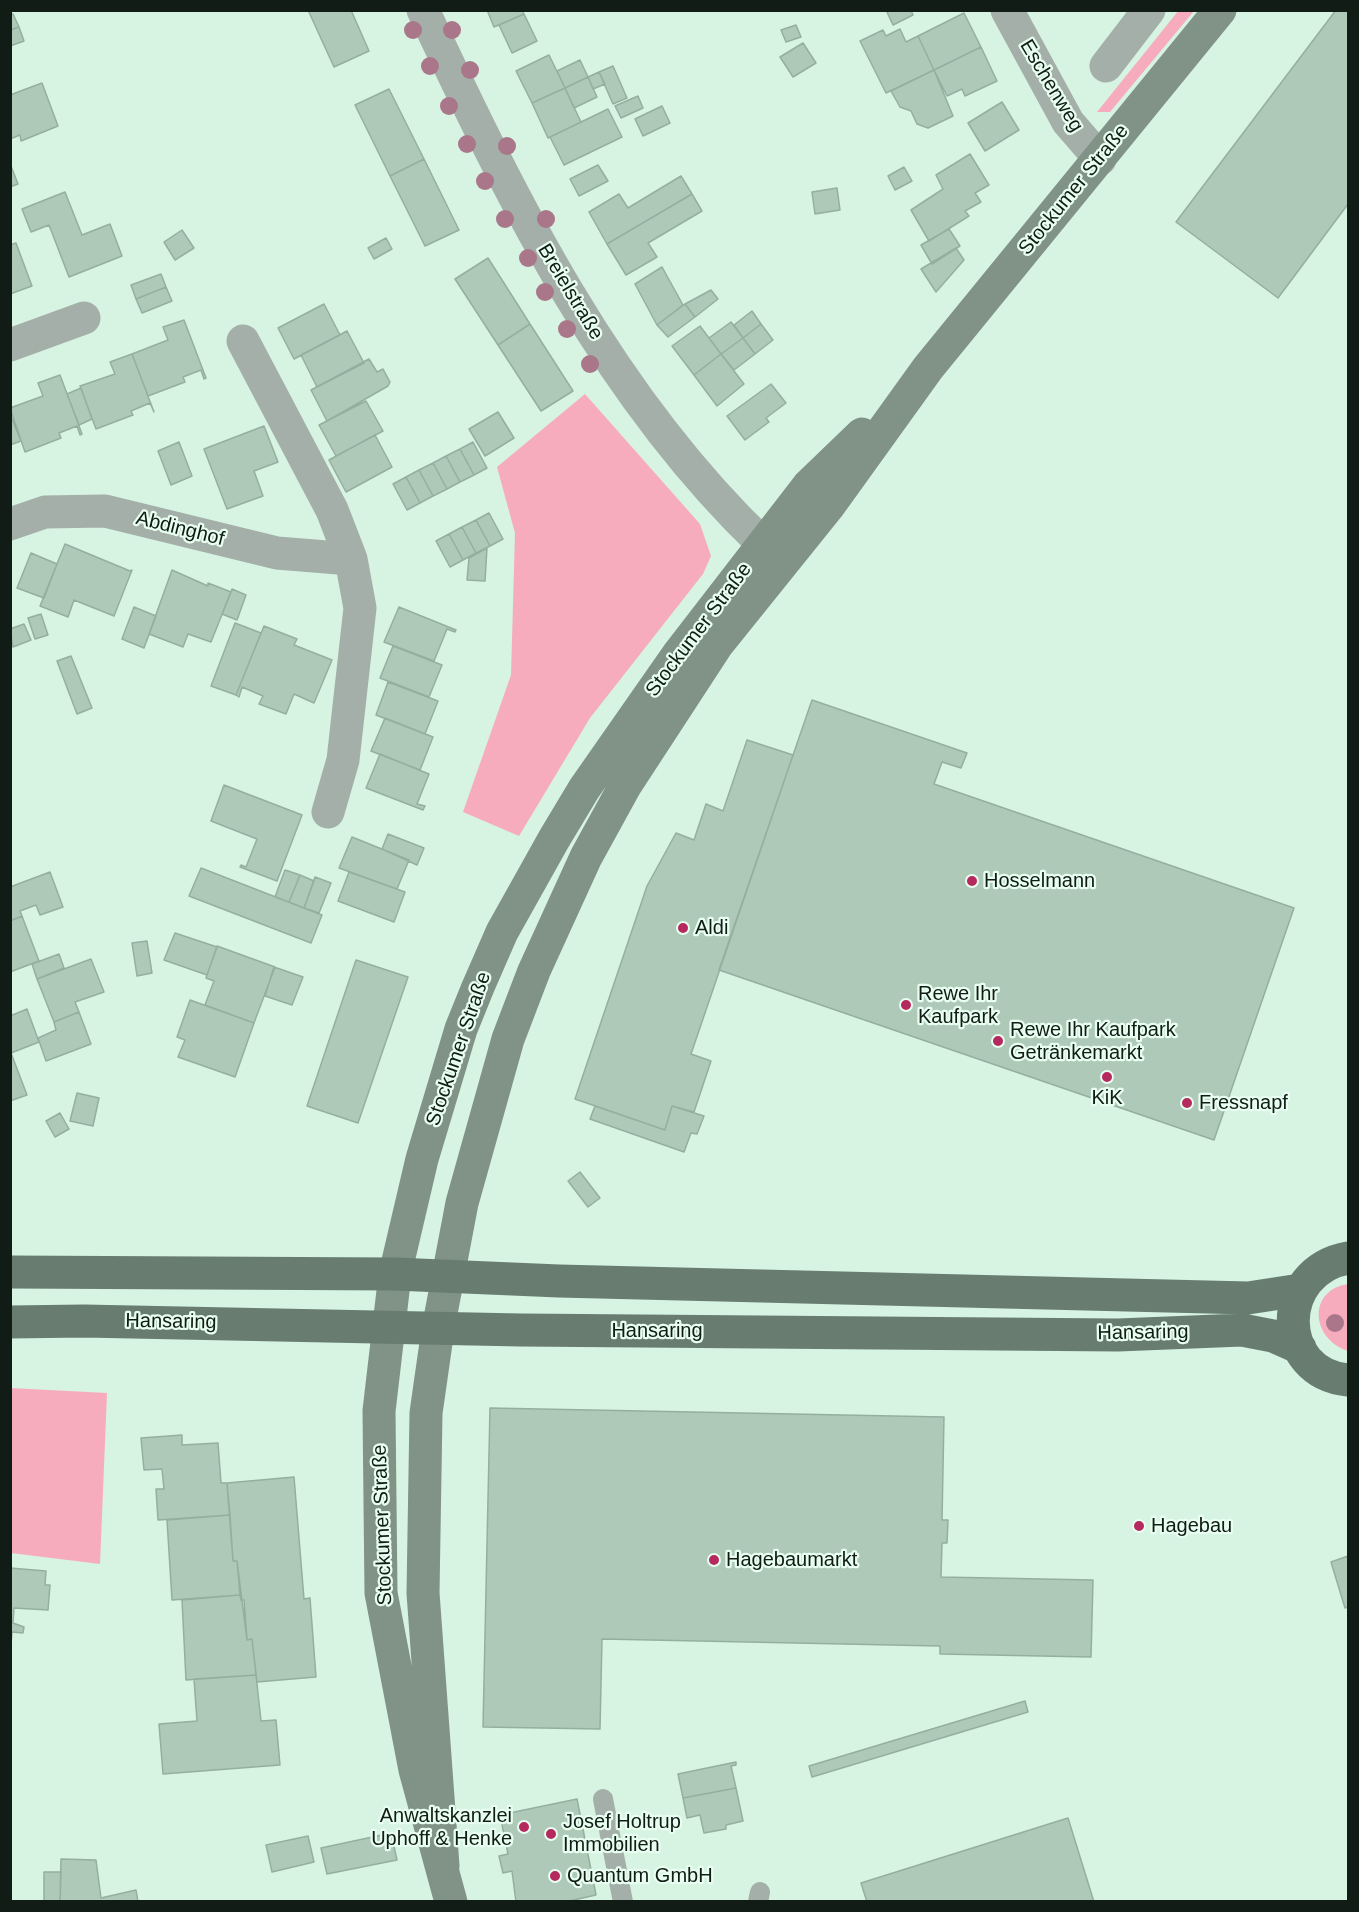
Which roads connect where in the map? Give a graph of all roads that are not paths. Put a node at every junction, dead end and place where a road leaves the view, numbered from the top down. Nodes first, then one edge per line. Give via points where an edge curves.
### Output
1 (423, 10) edge
2 (1007, 10) edge
3 (1149, 10) edge
4 (1220, 10) edge
5 (1107, 66) dead end
6 (1100, 159) junction
7 (84, 318) dead end
8 (243, 340) dead end
9 (10, 345) edge
10 (928, 368) junction
11 (10, 524) edge
12 (763, 544) junction
13 (351, 559) junction
14 (328, 812) dead end
15 (1348, 1257) edge
16 (10, 1272) edge
17 (395, 1274) junction
18 (448, 1276) junction
19 (1300, 1290) junction
20 (10, 1322) edge
21 (388, 1328) junction
22 (438, 1329) junction
23 (1300, 1348) junction
24 (1348, 1380) edge
25 (603, 1800) dead end
26 (443, 1866) junction
27 (451, 1902) edge
28 (623, 1902) edge

1 - 12 street, Breielstraße via 478,128 559,279 647,414 709,488
2 - 6 street, Eschenweg via 1068,122
3 - 5 street
4 - 6 main road, Stockumer Straße
6 - 10 main road, Stockumer Straße
7 - 9 street
8 - 13 street via 332,510
10 - 12 main road, Stockumer Straße via 808,486
10 - 18 main road, Stockumer Straße via 828,507 717,645 625,786 586,857 508,1039 462,1203
11 - 13 street, Abdinghof via 45,512 105,511 277,553
12 - 17 main road, Stockumer Straße via 679,652 584,789 502,932 461,1029 422,1159
13 - 14 street via 360,608 343,760
15 - 19 main road, Hansaring via 1318,1269
16 - 17 main road, Hansaring
17 - 18 main road, Hansaring
17 - 21 main road, Stockumer Straße
18 - 19 main road, Hansaring via 1248,1298
18 - 22 main road, Stockumer Straße
19 - 23 main road, Hansaring via 1292,1318
20 - 21 main road, Hansaring
21 - 22 main road, Hansaring
21 - 26 main road, Stockumer Straße via 379,1411 381,1593 415,1770
22 - 23 main road, Hansaring via 1106,1335 1242,1330 1273,1336
22 - 26 main road, Stockumer Straße via 424,1435 423,1593
23 - 24 main road, Hansaring via 1326,1374
25 - 28 lane
26 - 27 main road, Stockumer Straße

